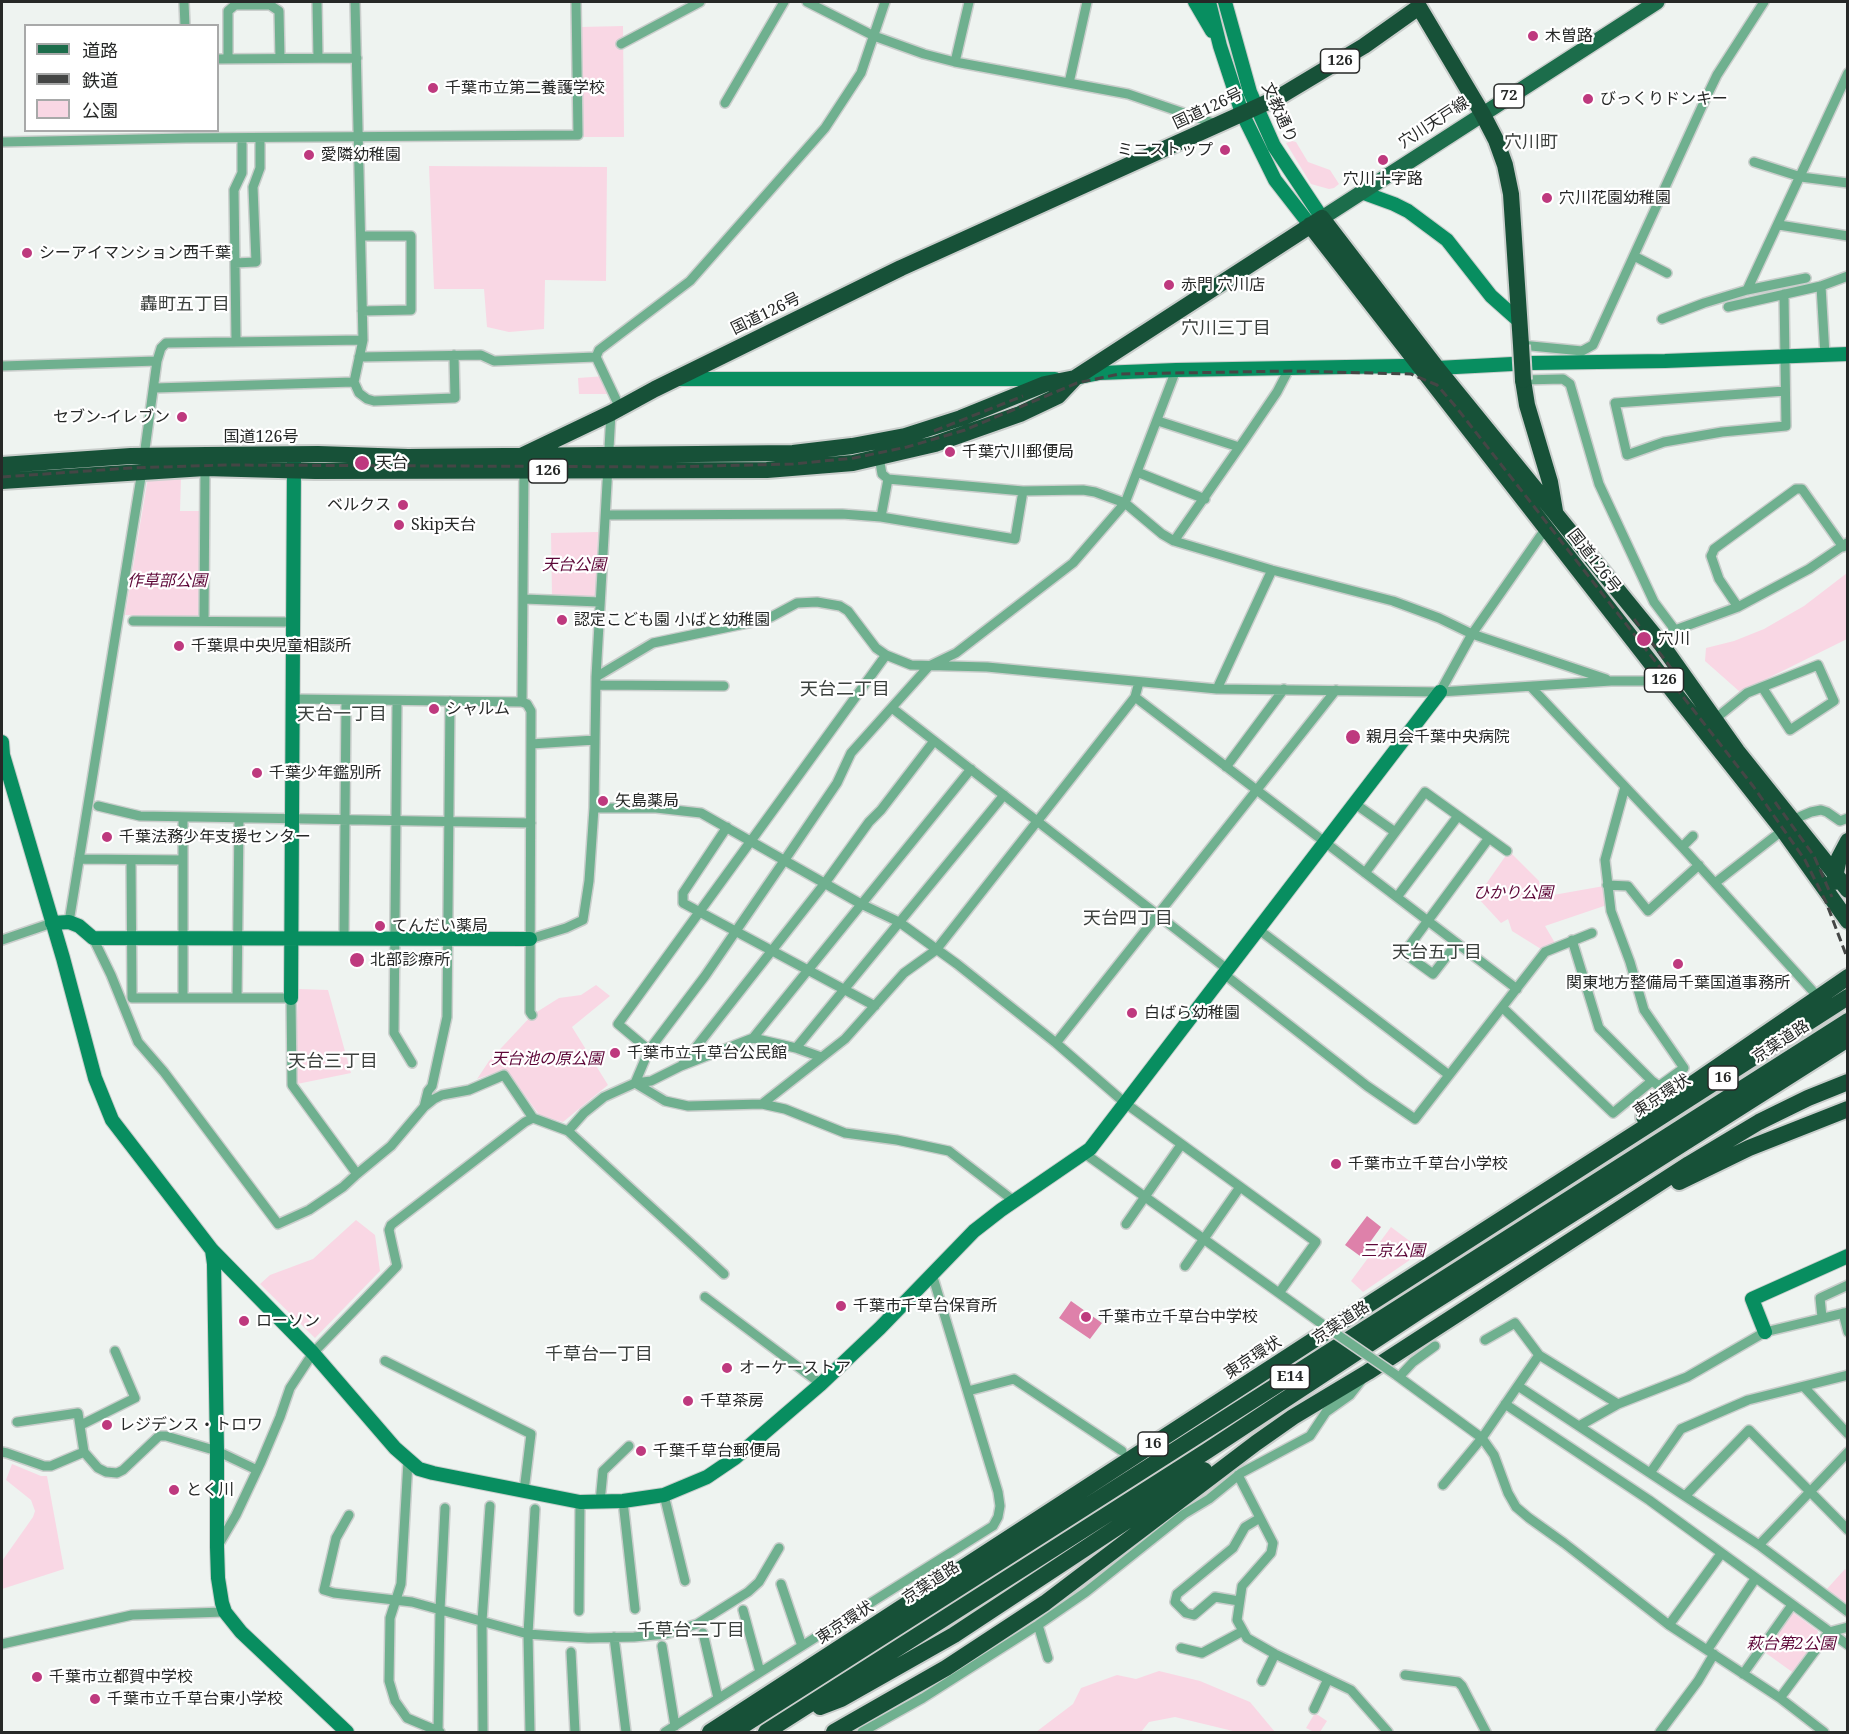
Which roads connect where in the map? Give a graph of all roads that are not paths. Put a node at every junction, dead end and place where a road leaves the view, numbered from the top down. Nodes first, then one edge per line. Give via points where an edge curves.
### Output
1 (184, 2) edge
2 (317, 2) edge
3 (355, 2) edge
4 (576, 2) edge
5 (700, 2) edge
6 (784, 2) edge
7 (807, 2) edge
8 (885, 2) edge
9 (969, 2) edge
10 (1087, 2) edge
11 (1195, 2) edge
12 (1209, 2) edge
13 (1658, 2) edge
14 (1764, 2) edge
15 (819, 4) edge
16 (1424, 4) edge
17 (1229, 5) edge
18 (184, 24) edge
19 (874, 36) junction
20 (621, 44) dead end
21 (1220, 46) junction
22 (280, 58) junction
23 (318, 58) junction
24 (357, 58) junction
25 (219, 59) edge
26 (228, 59) junction
27 (955, 62) junction
28 (1848, 73) edge
29 (1069, 83) junction
30 (725, 103) dead end
31 (1250, 110) junction
32 (1482, 113) junction
33 (1218, 125) junction
34 (186, 134) edge
35 (359, 137) junction
36 (242, 138) junction
37 (260, 138) junction
38 (2, 142) edge
39 (1754, 162) dead end
40 (1801, 177) junction
41 (1848, 183) edge
42 (1361, 192) junction
43 (1316, 222) junction
44 (1779, 225) junction
45 (361, 236) junction
46 (1848, 236) edge
47 (1634, 256) junction
48 (235, 262) junction
49 (1667, 273) dead end
50 (1848, 276) edge
51 (1806, 278) dead end
52 (1821, 286) junction
53 (1747, 291) junction
54 (1784, 294) junction
55 (1728, 307) dead end
56 (362, 311) junction
57 (1662, 319) dead end
58 (1518, 320) junction
59 (363, 340) junction
60 (236, 341) junction
61 (1521, 345) junction
62 (1848, 354) edge
63 (1825, 355) junction
64 (454, 356) junction
65 (359, 357) junction
66 (596, 357) junction
67 (1785, 357) junction
68 (157, 362) junction
69 (2, 366) edge
70 (1430, 368) junction
71 (1289, 369) junction
72 (1176, 370) junction
73 (1075, 378) junction
74 (676, 379) junction
75 (1523, 380) junction
76 (354, 382) junction
77 (154, 388) junction
78 (1785, 392) junction
79 (615, 411) junction
80 (1158, 421) junction
81 (1239, 447) junction
82 (879, 457) junction
83 (294, 463) junction
84 (523, 463) junction
85 (609, 463) junction
86 (143, 464) junction
87 (2, 465) edge
88 (205, 468) junction
89 (1137, 472) junction
90 (888, 479) junction
91 (2, 481) edge
92 (1023, 491) junction
93 (1204, 499) junction
94 (1125, 503) junction
95 (1555, 512) junction
96 (606, 515) junction
97 (881, 517) junction
98 (1546, 528) junction
99 (1174, 541) junction
100 (1845, 545) edge
101 (1272, 570) junction
102 (524, 599) junction
103 (600, 602) junction
104 (1738, 607) junction
105 (133, 621) dead end
106 (204, 621) junction
107 (293, 622) junction
108 (1675, 630) junction
109 (1472, 634) junction
110 (1659, 641) junction
111 (886, 655) junction
112 (929, 666) junction
113 (596, 681) junction
114 (1611, 681) junction
115 (1665, 681) junction
116 (1139, 682) junction
117 (723, 687) dead end
118 (1531, 687) junction
119 (1762, 687) junction
120 (1217, 689) junction
121 (1284, 689) junction
122 (1336, 690) junction
123 (1440, 692) junction
124 (1135, 697) junction
125 (294, 699) junction
126 (346, 700) junction
127 (397, 701) junction
128 (450, 701) junction
129 (522, 702) junction
130 (892, 708) junction
131 (1715, 719) junction
132 (595, 740) junction
133 (934, 741) junction
134 (2, 742) edge
135 (531, 744) junction
136 (1226, 767) junction
137 (971, 769) junction
138 (1625, 787) junction
139 (1257, 790) junction
140 (1004, 795) junction
141 (1354, 802) junction
142 (98, 806) dead end
143 (594, 808) junction
144 (1458, 816) junction
145 (183, 818) junction
146 (239, 818) junction
147 (1848, 818) edge
148 (293, 819) junction
149 (345, 820) junction
150 (396, 821) junction
151 (1038, 821) junction
152 (449, 822) junction
153 (531, 823) junction
154 (1788, 825) junction
155 (727, 827) junction
156 (1395, 832) junction
157 (1804, 835) junction
158 (1693, 836) dead end
159 (1489, 838) junction
160 (751, 840) junction
161 (1848, 840) edge
162 (1324, 842) junction
163 (1682, 847) junction
164 (1507, 850) dead end
165 (80, 859) junction
166 (131, 860) junction
167 (183, 860) junction
168 (784, 861) junction
169 (1699, 865) junction
170 (1365, 873) junction
171 (1835, 874) junction
172 (1715, 883) junction
173 (825, 884) junction
174 (1607, 885) junction
175 (1848, 890) edge
176 (1397, 897) junction
177 (861, 904) junction
178 (700, 912) junction
179 (1158, 915) junction
180 (1845, 918) edge
181 (1427, 921) junction
182 (69, 922) junction
183 (899, 922) junction
184 (52, 923) junction
185 (1258, 929) junction
186 (735, 931) junction
187 (1592, 933) dead end
188 (93, 938) junction
189 (131, 938) junction
190 (182, 938) junction
191 (237, 939) junction
192 (292, 939) junction
193 (344, 939) junction
194 (394, 939) junction
195 (448, 939) junction
196 (530, 939) junction
197 (2, 940) edge
198 (1572, 940) junction
199 (1457, 943) junction
200 (771, 950) junction
201 (936, 950) junction
202 (807, 969) junction
203 (1225, 971) junction
204 (1848, 977) edge
205 (843, 989) junction
206 (1517, 989) junction
207 (1848, 997) edge
208 (183, 998) junction
209 (237, 998) junction
210 (291, 998) junction
211 (1819, 998) junction
212 (875, 1006) junction
213 (1503, 1008) junction
214 (532, 1015) dead end
215 (1848, 1022) edge
216 (753, 1038) junction
217 (1848, 1040) edge
218 (1056, 1043) junction
219 (796, 1048) junction
220 (649, 1050) junction
221 (821, 1057) junction
222 (412, 1063) dead end
223 (681, 1066) junction
224 (1449, 1075) junction
225 (1652, 1081) junction
226 (1848, 1082) edge
227 (635, 1083) junction
228 (1125, 1103) junction
229 (762, 1104) junction
230 (424, 1107) junction
231 (1848, 1109) edge
232 (533, 1118) junction
233 (568, 1131) junction
234 (1182, 1145) junction
235 (1084, 1153) junction
236 (1598, 1159) junction
237 (357, 1174) junction
238 (1240, 1187) junction
239 (1641, 1195) junction
240 (1145, 1197) junction
241 (1014, 1202) junction
242 (1126, 1224) dead end
243 (1204, 1239) junction
244 (213, 1250) junction
245 (1848, 1256) edge
246 (1185, 1266) dead end
247 (724, 1274) dead end
248 (932, 1274) junction
249 (1848, 1285) edge
250 (1279, 1293) junction
251 (705, 1297) dead end
252 (1846, 1313) edge
253 (1822, 1317) junction
254 (1765, 1332) junction
255 (1848, 1332) edge
256 (1485, 1340) dead end
257 (1435, 1346) dead end
258 (115, 1351) dead end
259 (313, 1353) junction
260 (1539, 1355) junction
261 (385, 1361) dead end
262 (1368, 1372) junction
263 (1848, 1375) edge
264 (1398, 1376) junction
265 (821, 1384) junction
266 (1518, 1386) junction
267 (1804, 1387) junction
268 (968, 1391) junction
269 (1329, 1395) junction
270 (1505, 1404) junction
271 (1618, 1404) junction
272 (17, 1422) dead end
273 (81, 1425) junction
274 (1579, 1426) junction
275 (1848, 1434) edge
276 (1482, 1438) junction
277 (629, 1446) dead end
278 (217, 1451) junction
279 (1122, 1451) dead end
280 (2, 1452) edge
281 (84, 1452) junction
282 (1848, 1452) edge
283 (408, 1461) junction
284 (257, 1470) junction
285 (1650, 1473) junction
286 (1238, 1476) junction
287 (1443, 1485) dead end
288 (524, 1491) junction
289 (1811, 1491) junction
290 (664, 1495) junction
291 (1685, 1496) junction
292 (580, 1502) junction
293 (600, 1502) junction
294 (623, 1502) junction
295 (490, 1506) dead end
296 (445, 1508) dead end
297 (535, 1509) dead end
298 (349, 1515) dead end
299 (1260, 1518) junction
300 (1848, 1530) edge
301 (1759, 1545) junction
302 (217, 1547) junction
303 (779, 1548) dead end
304 (1721, 1554) junction
305 (1755, 1580) junction
306 (685, 1581) dead end
307 (781, 1584) dead end
308 (395, 1600) junction
309 (1239, 1601) junction
310 (1792, 1605) junction
311 (635, 1609) dead end
312 (440, 1610) junction
313 (743, 1610) dead end
314 (579, 1611) dead end
315 (225, 1612) junction
316 (1848, 1612) edge
317 (482, 1621) junction
318 (1038, 1625) junction
319 (1669, 1625) junction
320 (1848, 1628) edge
321 (1243, 1631) junction
322 (1829, 1632) junction
323 (703, 1633) dead end
324 (528, 1634) junction
325 (614, 1637) junction
326 (2, 1644) edge
327 (1848, 1645) edge
328 (662, 1646) dead end
329 (802, 1646) junction
330 (1181, 1648) dead end
331 (571, 1652) dead end
332 (1711, 1652) junction
333 (1275, 1654) junction
334 (1048, 1658) dead end
335 (760, 1672) junction
336 (1743, 1674) junction
337 (1405, 1675) dead end
338 (1328, 1679) junction
339 (1262, 1681) dead end
340 (718, 1698) junction
341 (1780, 1698) junction
342 (1314, 1709) dead end
343 (675, 1726) junction
344 (770, 1730) edge
345 (346, 1732) edge
346 (439, 1732) edge
347 (483, 1732) edge
348 (530, 1732) edge
349 (575, 1732) edge
350 (626, 1732) edge
351 (665, 1732) edge
352 (710, 1732) edge
353 (733, 1732) edge
354 (834, 1732) edge
355 (862, 1732) edge
356 (1388, 1732) edge
357 (1485, 1732) edge
358 (1660, 1732) edge
359 (1824, 1732) edge

1 - 18 street
2 - 23 street
3 - 24 street
4 - 35 street via 578,135
5 - 20 street
6 - 30 street
7 - 15 street
8 - 19 street
9 - 27 street
10 - 29 street
11 - 21 street
12 - 21 street
13 - 32 main road, 穴川天戸線 / 72
14 - 47 street via 1717,75
15 - 19 street
16 - 31 highway, 国道126号 / 126 via 1301,85
16 - 32 highway, 国道126号 / 126
17 - 31 street, 文教通り via 1250,92
19 - 27 street
19 - 66 street via 861,73 825,128 690,281 598,350
21 - 31 street, 文教通り
22 - 23 street
22 - 26 street
22 - 26 street via 279,11 270,5 235,5 228,10
23 - 24 street
24 - 35 street
25 - 26 street
27 - 29 street
28 - 40 street
29 - 33 street via 1128,94
31 - 33 highway, 国道126号 / 126
31 - 43 street, 文教通り via 1275,180
32 - 42 main road, 穴川天戸線 / 72
32 - 58 highway, 国道126号 / 126 via 1505,165 1511,194
33 - 74 highway, 国道126号 / 126 via 901,268
34 - 36 street
34 - 38 street
35 - 37 street
35 - 45 street
36 - 37 street
36 - 48 street via 242,173 234,190
37 - 48 street via 260,168 253,187 255,262
39 - 40 street
40 - 41 street
40 - 44 street
42 - 43 main road, 穴川天戸線 / 72
42 - 58 street via 1408,211 1447,240 1491,296
43 - 70 highway, 国道126号 / 126
43 - 73 highway, 国道126号 / 126
44 - 46 street
44 - 53 street
45 - 56 street
45 - 56 street via 411,236 411,310
47 - 49 street
47 - 61 street via 1593,345 1582,351
48 - 60 street
50 - 52 street
51 - 53 street
52 - 54 street
52 - 63 street
53 - 57 street
54 - 55 street
54 - 67 street
56 - 59 street
58 - 61 highway, 国道126号 / 126
59 - 60 street
59 - 65 street
60 - 68 street via 166,343
61 - 75 highway, 国道126号 / 126, bridge
62 - 63 street
63 - 67 street
64 - 65 street
64 - 66 street via 481,355 494,361
64 - 76 street via 455,398 374,401 358,393
65 - 76 street
66 - 79 street
67 - 70 street
67 - 78 street
68 - 69 street
68 - 77 street
70 - 71 street
70 - 95 highway, 国道126号 / 126
70 - 98 highway, 国道126号 / 126
71 - 72 street
71 - 81 street
72 - 73 street via 1100,373
72 - 80 street
73 - 74 street
73 - 82 highway, 国道126号 / 126 via 1058,396 1020,414 935,444
73 - 85 highway, 国道126号 / 126 via 1045,384 932,428 852,446
74 - 79 highway, 国道126号 / 126
75 - 95 highway, 国道126号 / 126
75 - 108 street via 1563,379 1570,384 1599,484 1654,602
76 - 77 street
77 - 86 street
78 - 78 street via 1786,426 1664,441 1627,455 1615,403
79 - 84 highway, 国道126号 / 126
79 - 85 street
80 - 81 street
80 - 89 street
81 - 93 street
82 - 85 highway, 国道126号 / 126 via 784,470
82 - 90 street via 882,474
83 - 84 highway, 国道126号 / 126
83 - 84 highway, 国道126号 / 126 via 489,471
83 - 86 highway, 国道126号 / 126
83 - 88 highway, 国道126号 / 126
83 - 107 street
84 - 85 highway, 国道126号 / 126
84 - 102 street
85 - 96 street
86 - 87 highway, 国道126号 / 126
86 - 88 highway, 国道126号 / 126
86 - 91 highway, 国道126号 / 126
86 - 165 street
88 - 106 street
89 - 93 street
89 - 94 street
90 - 92 street
90 - 97 street
92 - 94 street via 1083,490
92 - 97 street via 1015,539
93 - 99 street
94 - 99 street
94 - 112 street via 1073,563 956,653
95 - 110 highway, 国道126号 / 126
96 - 97 street
96 - 103 street
98 - 109 street
98 - 115 highway, 国道126号 / 126
99 - 101 street
100 - 104 street
100 - 104 street via 1802,489 1796,489 1711,556 1719,579
101 - 109 street via 1393,601
101 - 120 street
102 - 103 street
102 - 129 street
103 - 113 street
104 - 108 street
105 - 106 street
106 - 107 street
107 - 125 street
108 - 110 street
109 - 114 street
109 - 123 street
110 - 131 highway, 国道126号 / 126
111 - 112 street via 911,665
111 - 113 street via 848,611 831,604 807,602 758,621 653,643
111 - 160 street
112 - 116 street via 987,667
112 - 130 street
113 - 117 street
113 - 132 street
114 - 115 street
114 - 118 street
115 - 154 highway, 国道126号 / 126
116 - 120 street
116 - 124 street
118 - 123 street
118 - 138 street
119 - 119 street via 1818,665 1834,701 1790,730
119 - 131 street
120 - 121 street
121 - 122 street
121 - 136 street
122 - 123 street
122 - 139 street
123 - 141 street
124 - 136 street
124 - 151 street
125 - 126 street
125 - 148 street
126 - 127 street
126 - 149 street
127 - 128 street
127 - 150 street
128 - 129 street
128 - 152 street
129 - 135 street via 531,711
130 - 133 street
130 - 168 street via 851,753 837,783
131 - 154 highway, 国道126号 / 126
132 - 135 street
132 - 143 street
133 - 137 street
133 - 173 street
134 - 184 street
135 - 153 street
136 - 139 street
137 - 140 street
137 - 177 street
138 - 163 street
138 - 174 street via 1605,860
139 - 162 street
139 - 179 street
140 - 151 street
140 - 183 street
141 - 156 street
141 - 162 street
142 - 145 street via 140,816
143 - 155 street via 701,813
143 - 196 street via 583,920
144 - 156 street via 1425,792
144 - 159 street
144 - 176 street
145 - 146 street
145 - 167 street
146 - 148 street
146 - 191 street
147 - 154 street via 1840,821 1821,810
148 - 149 street
148 - 192 street
149 - 150 street
149 - 193 street
150 - 152 street
150 - 194 street
151 - 179 street
151 - 201 street
152 - 153 street
152 - 195 street
153 - 196 street
154 - 157 highway, 国道126号 / 126
154 - 172 street
154 - 180 highway, 国道126号 / 126
155 - 160 street
155 - 178 street via 683,893 683,903
156 - 170 street
157 - 161 highway via 1827,846
157 - 171 highway, 国道126号 / 126
158 - 163 street
159 - 164 street
159 - 181 street
160 - 168 street
160 - 178 street
161 - 171 highway
162 - 170 street
162 - 185 street
163 - 169 street
165 - 166 street
165 - 182 street
166 - 167 street
166 - 189 street
167 - 190 street
168 - 173 street
168 - 186 street
169 - 172 street
169 - 174 street via 1648,911 1628,886
170 - 176 street
171 - 175 highway, 国道126号 / 126
171 - 180 highway via 1835,890
172 - 211 street
173 - 177 street
173 - 200 street
174 - 225 street via 1611,911 1644,1010 1684,1068 1659,1086
176 - 181 street
177 - 183 street
177 - 202 street
178 - 186 street
178 - 220 street via 618,1024
179 - 203 street
179 - 218 street
181 - 199 street
181 - 199 street via 1404,953 1433,974
182 - 184 street
182 - 188 street
183 - 201 street
183 - 205 street
184 - 197 street
184 - 244 street via 95,1078 112,1120
185 - 203 street
185 - 224 street
186 - 200 street
186 - 220 street
187 - 198 street
188 - 189 street
188 - 237 street via 138,1042 278,1224 309,1210
189 - 190 street
189 - 208 street via 132,998
190 - 191 street
190 - 208 street
191 - 192 street
191 - 209 street
192 - 193 street
192 - 210 street
193 - 194 street
194 - 195 street
194 - 222 street via 394,1033
195 - 196 street
195 - 230 street via 447,1017
196 - 214 street
198 - 206 street via 1545,952
198 - 225 street via 1599,1028
199 - 206 street
200 - 202 street
200 - 223 street
201 - 212 street via 904,973
201 - 218 street
202 - 205 street
202 - 216 street
203 - 224 street via 1367,1086 1415,1119
203 - 228 street
204 - 211 highway
205 - 212 street
205 - 219 street
206 - 213 street
207 - 236 highway, 東京環状 / 16
208 - 209 street
209 - 210 street
210 - 237 street via 292,1085
211 - 236 highway via 1605,1144
212 - 221 street via 845,1039
213 - 224 street
213 - 225 street via 1613,1113
215 - 353 highway, 京葉道路 / E14
216 - 219 street
216 - 223 street
217 - 344 highway, 京葉道路 / E14
218 - 228 street
219 - 221 street
220 - 227 street
221 - 229 street
223 - 227 street via 651,1081
226 - 239 highway via 1760,1122
227 - 229 street via 665,1101 688,1106
227 - 233 street via 604,1097
228 - 234 street
228 - 235 street
229 - 241 street via 845,1133 949,1151
230 - 232 street via 442,1095 469,1090 504,1075
230 - 237 street via 391,1146
231 - 239 highway
232 - 233 street
232 - 259 street via 391,1225 397,1266
233 - 247 street
234 - 238 street
234 - 240 street
235 - 240 street
235 - 241 street
236 - 352 highway, 東京環状 / 16
238 - 243 street
238 - 250 street via 1316,1242
239 - 262 highway
240 - 242 street
240 - 243 street
241 - 248 street via 974,1231
243 - 246 street
243 - 250 street
244 - 259 street
244 - 278 street
245 - 254 street via 1752,1299
248 - 265 street
248 - 268 street
249 - 253 street via 1820,1298
250 - 264 street, bridge
251 - 265 street
252 - 253 street
252 - 255 street
253 - 254 street
254 - 271 street via 1687,1377
256 - 260 street via 1515,1323
257 - 264 street
258 - 273 street via 135,1398
259 - 283 street
259 - 284 street via 290,1388
260 - 266 street
260 - 271 street
261 - 288 street via 531,1434
262 - 269 highway
262 - 286 street via 1350,1395 1326,1412 1310,1436
263 - 267 street
264 - 276 street
265 - 290 street via 735,1458 707,1477
266 - 270 street
266 - 274 street
267 - 275 street
267 - 285 street via 1748,1400 1681,1429
268 - 279 street via 1014,1379
268 - 329 street via 998,1492 1000,1506 993,1526
269 - 344 highway via 1314,1399 954,1635 841,1699
269 - 354 highway via 1256,1443 1045,1603 946,1668
270 - 276 street
270 - 304 street via 1649,1500
271 - 274 street
272 - 273 street via 78,1413
273 - 281 street
274 - 285 street
276 - 287 street
276 - 319 street via 1494,1455 1516,1507
277 - 293 street via 603,1471
278 - 281 street via 159,1436 117,1473 98,1468
278 - 284 street
278 - 302 street
280 - 281 street via 44,1466
282 - 289 street
283 - 288 street via 433,1473
283 - 308 street via 401,1584
284 - 302 street
285 - 291 street
286 - 299 street
286 - 318 street
288 - 292 street
289 - 291 street via 1749,1430
289 - 300 street
289 - 301 street
290 - 294 street
290 - 306 street
291 - 301 street
292 - 293 street
292 - 314 street
293 - 294 street
294 - 311 street
295 - 317 street
296 - 312 street
297 - 324 street
298 - 308 street via 336,1538 324,1590
299 - 309 street via 1273,1543 1271,1553 1242,1586
299 - 309 street via 1245,1527 1233,1548 1177,1594 1175,1602 1194,1615 1215,1597
301 - 316 street
302 - 315 street
303 - 325 street via 759,1582 697,1624 666,1634
304 - 305 street
304 - 319 street
305 - 310 street
305 - 332 street
307 - 329 street
308 - 312 street
308 - 346 street via 390,1618 389,1681 395,1701 408,1718
309 - 321 street via 1237,1620
310 - 322 street
310 - 336 street
312 - 317 street
312 - 346 street
313 - 335 street
315 - 326 street via 132,1615
315 - 345 street
317 - 324 street
317 - 347 street
318 - 334 street
318 - 355 street
319 - 332 street
320 - 322 street
321 - 330 street via 1202,1653
321 - 333 street via 1247,1638
322 - 327 street
322 - 341 street
323 - 340 street
324 - 325 street
324 - 348 street
325 - 350 street
328 - 343 street
329 - 335 street
331 - 349 street
332 - 336 street
332 - 358 street via 1698,1681
333 - 338 street
333 - 339 street
335 - 340 street
336 - 341 street
337 - 357 street via 1458,1682
338 - 342 street
338 - 356 street via 1351,1690
340 - 343 street
341 - 359 street
343 - 351 street

